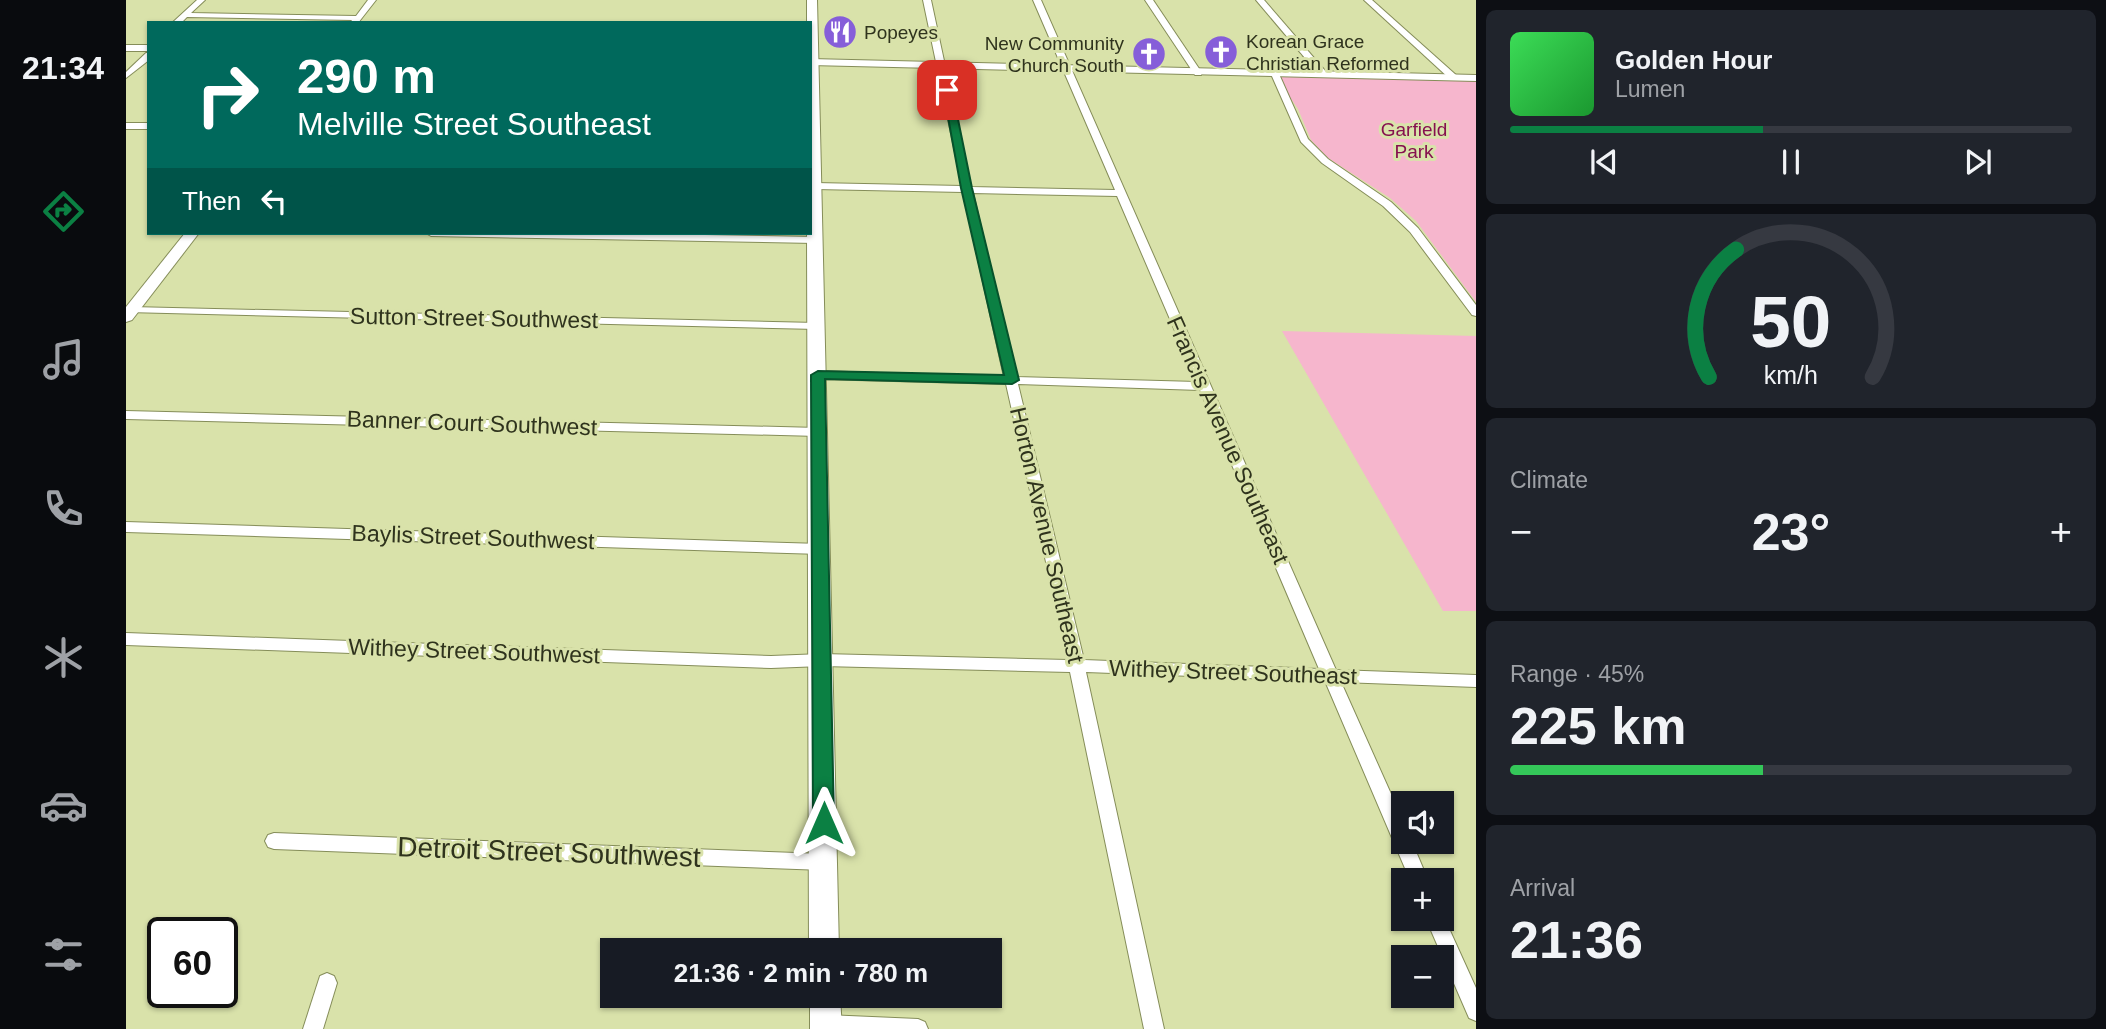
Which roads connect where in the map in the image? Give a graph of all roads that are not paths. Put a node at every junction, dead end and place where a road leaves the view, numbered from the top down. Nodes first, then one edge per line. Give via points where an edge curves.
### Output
1 (201, 0) edge
2 (372, 0) edge
3 (812, 0) edge
4 (927, 0) edge
5 (1037, 0) edge
6 (1149, 0) edge
7 (1260, 0) edge
8 (1368, 0) edge
9 (185, 15) junction
10 (356, 20) edge
11 (178, 21) edge
12 (811, 21) edge
13 (126, 48) edge
14 (147, 49) edge
15 (147, 50) edge
16 (812, 62) edge
17 (943, 67) junction
18 (1068, 70) junction
19 (1198, 72) junction
20 (1275, 74) junction
21 (1324, 75) junction
22 (126, 76) edge
23 (1452, 77) junction
24 (1476, 78) edge
25 (813, 115) edge
26 (126, 126) edge
27 (147, 127) edge
28 (813, 177) edge
29 (967, 188) junction
30 (1121, 193) junction
31 (190, 235) edge
32 (541, 235) edge
33 (815, 240) junction
34 (1476, 313) edge
35 (129, 314) edge
36 (817, 326) junction
37 (818, 375) junction
38 (1012, 380) junction
39 (1204, 386) junction
40 (126, 415) edge
41 (818, 432) junction
42 (126, 527) edge
43 (821, 549) junction
44 (126, 639) edge
45 (822, 660) junction
46 (1077, 666) junction
47 (1330, 675) junction
48 (1476, 681) edge
49 (274, 841) dead end
50 (824, 862) junction
51 (1414, 868) edge
52 (1441, 931) edge
53 (824, 938) edge
54 (327, 983) dead end
55 (1476, 1011) edge
56 (826, 1017) edge
57 (313, 1029) edge
58 (918, 1029) edge
59 (1154, 1029) edge

1 - 9 street
2 - 10 street
3 - 12 main road
4 - 17 street, Horton Avenue Southeast
5 - 18 street, Francis Avenue Southeast
6 - 19 street
7 - 21 street
8 - 23 street
9 - 10 street
9 - 11 street
13 - 14 main road
15 - 22 street
16 - 17 main road
16 - 25 main road
17 - 18 main road
17 - 29 street, Horton Avenue Southeast
18 - 19 main road
18 - 30 street, Francis Avenue Southeast
19 - 20 main road
20 - 21 main road
20 - 34 street via 1304,140 1325,162 1387,204 1414,230
21 - 23 main road
23 - 24 main road
25 - 28 main road
26 - 27 street
28 - 29 street
28 - 33 main road
29 - 30 street
29 - 38 street, Horton Avenue Southeast
30 - 39 street, Francis Avenue Southeast
31 - 35 main road
32 - 33 street
33 - 36 main road
35 - 36 street, Sutton Street Southwest
36 - 37 main road
37 - 38 street
37 - 41 main road
38 - 39 street
38 - 46 street, Horton Avenue Southeast
39 - 47 street, Francis Avenue Southeast
40 - 41 street, Banner Court Southwest
41 - 43 main road
42 - 43 street, Baylis Street Southwest
43 - 45 main road
44 - 45 street, Withey Street Southwest via 771,662
45 - 46 street, Withey Street Southeast
45 - 50 main road
46 - 47 street, Withey Street Southeast
46 - 59 street, Horton Avenue Southeast
47 - 48 street, Withey Street Southeast
47 - 51 street, Francis Avenue Southeast
49 - 50 street, Detroit Street Southwest
50 - 53 main road
52 - 55 street
54 - 57 street
56 - 58 street

